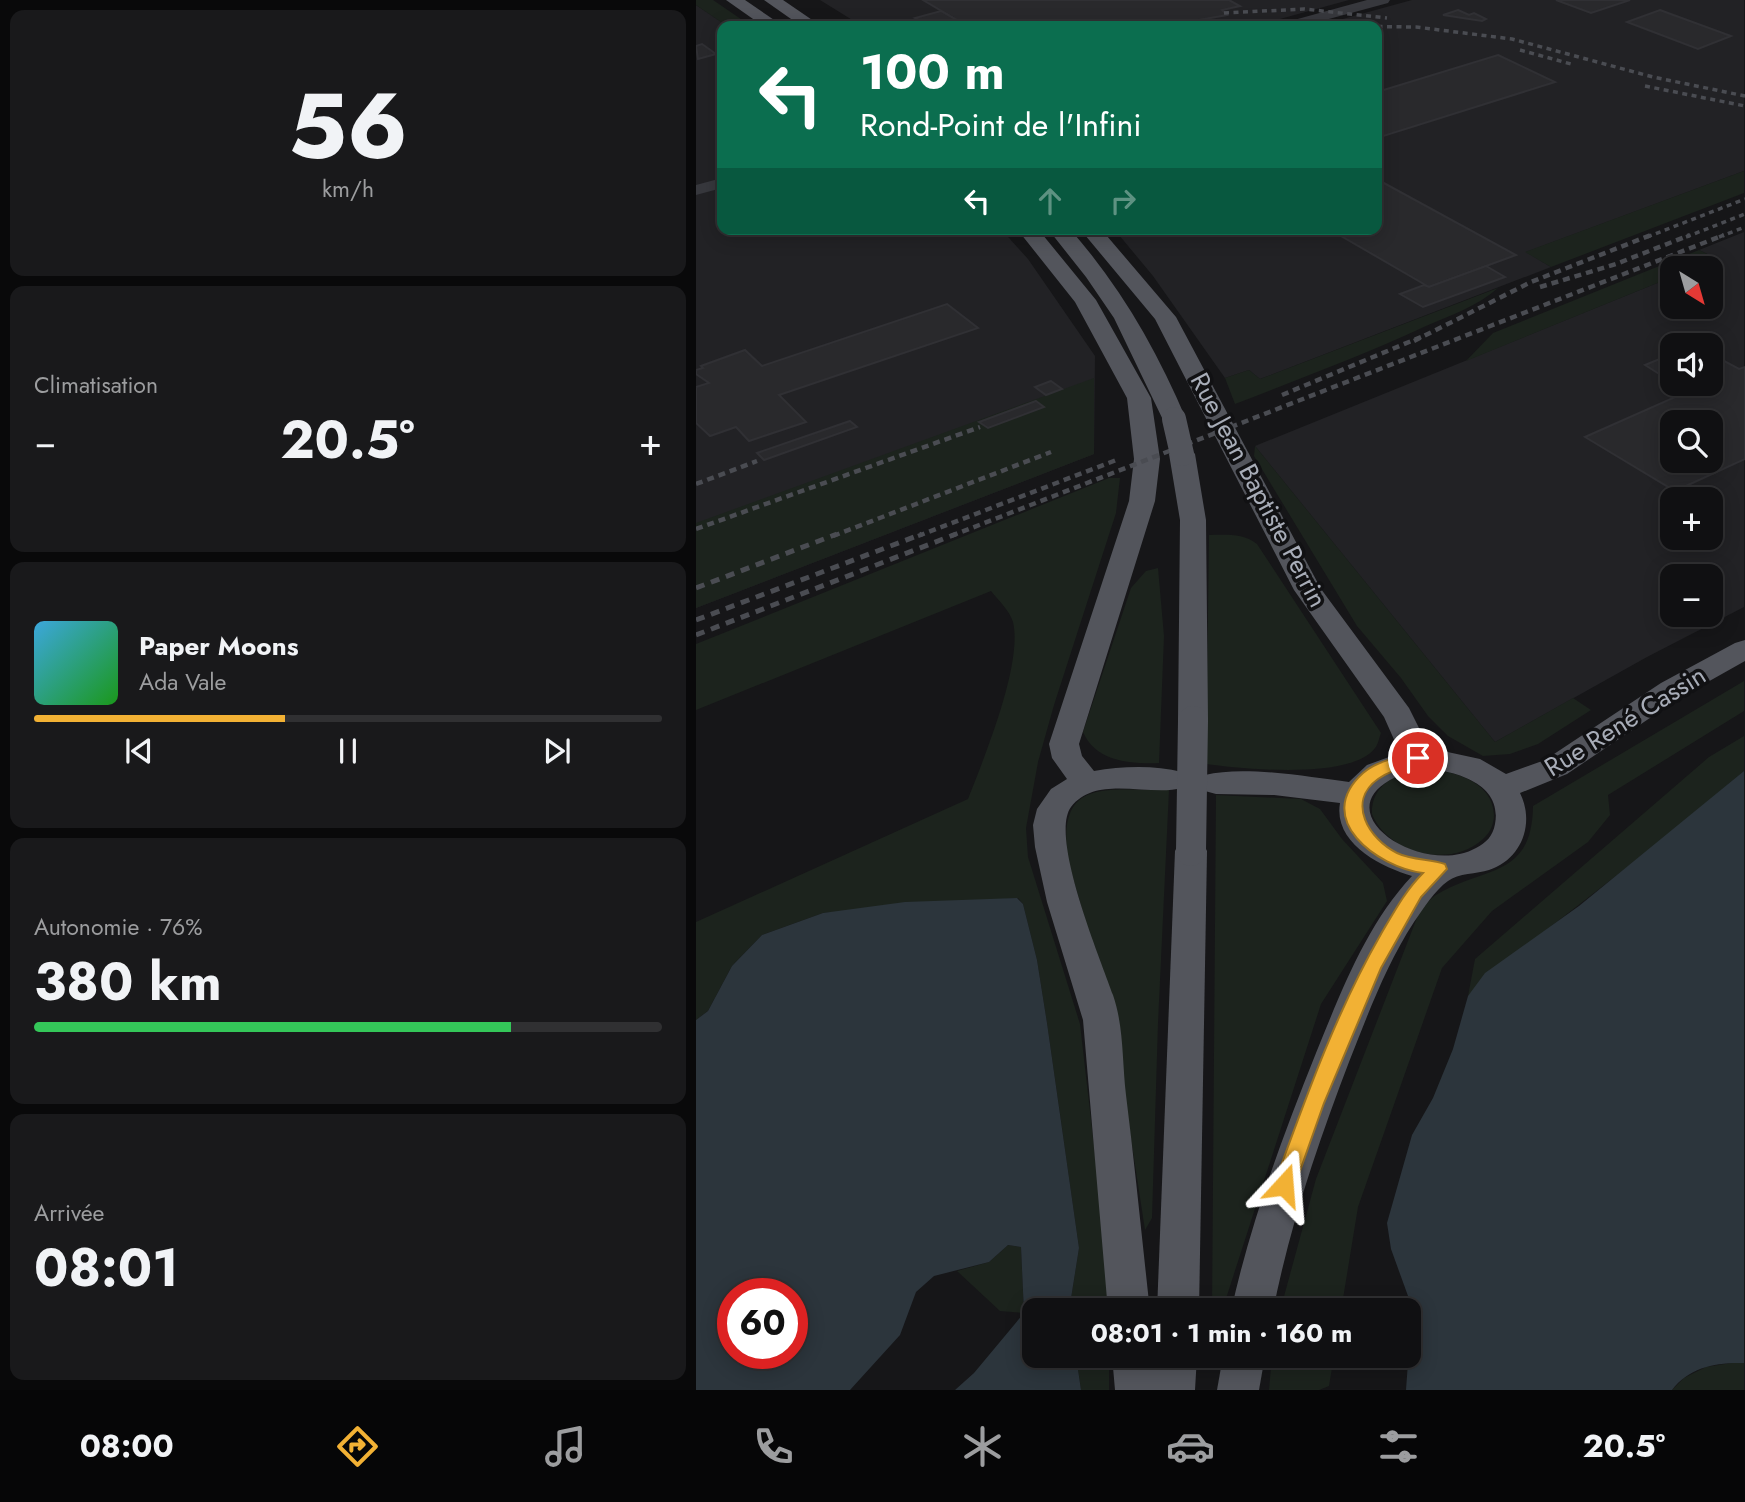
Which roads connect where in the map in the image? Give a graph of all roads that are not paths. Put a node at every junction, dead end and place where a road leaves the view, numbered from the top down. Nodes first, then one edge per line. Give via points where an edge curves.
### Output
1 (734, 0) edge
2 (772, 0) edge
3 (1383, 0) edge
4 (765, 21) edge
5 (804, 21) edge
6 (1306, 21) edge
7 (717, 184) edge
8 (696, 190) edge
9 (1032, 235) edge
10 (1063, 235) edge
11 (1095, 235) edge
12 (1744, 649) edge
13 (1418, 758) junction
14 (1171, 780) dead end
15 (1087, 783) junction
16 (1216, 783) dead end
17 (1502, 788) junction
18 (1356, 794) junction
19 (1439, 869) junction
20 (1128, 1298) edge
21 (1178, 1298) edge
22 (1255, 1298) edge
23 (1134, 1368) edge
24 (1177, 1368) edge
25 (1242, 1368) edge
26 (1136, 1390) edge
27 (1176, 1390) edge
28 (1238, 1390) edge

1 - 4 main road
2 - 5 main road
3 - 6 street
7 - 8 street
9 - 15 main road via 1085,300 1139,398 1144,422 1147,459 1142,501 1064,744 1067,758
10 - 21 main road, bridge via 1125,316 1157,376 1174,419 1193,520 1191,852
11 - 13 main road, Rue Jean Baptiste Perrin via 1165,317 1295,567 1398,715
12 - 17 main road, Rue René Cassin via 1671,690 1556,766
13 - 17 main road via 1466,764
13 - 18 main road via 1391,764 1370,776
14 - 15 main road
15 - 20 main road via 1066,793 1052,810 1048,828 1058,882 1098,1004
16 - 18 main road via 1274,784
17 - 19 main road via 1514,819 1500,849 1462,867
18 - 19 main road via 1353,811 1370,844 1389,857
19 - 22 main road via 1415,892 1394,924 1339,1042 1277,1205
23 - 26 main road
24 - 27 main road
25 - 28 main road

